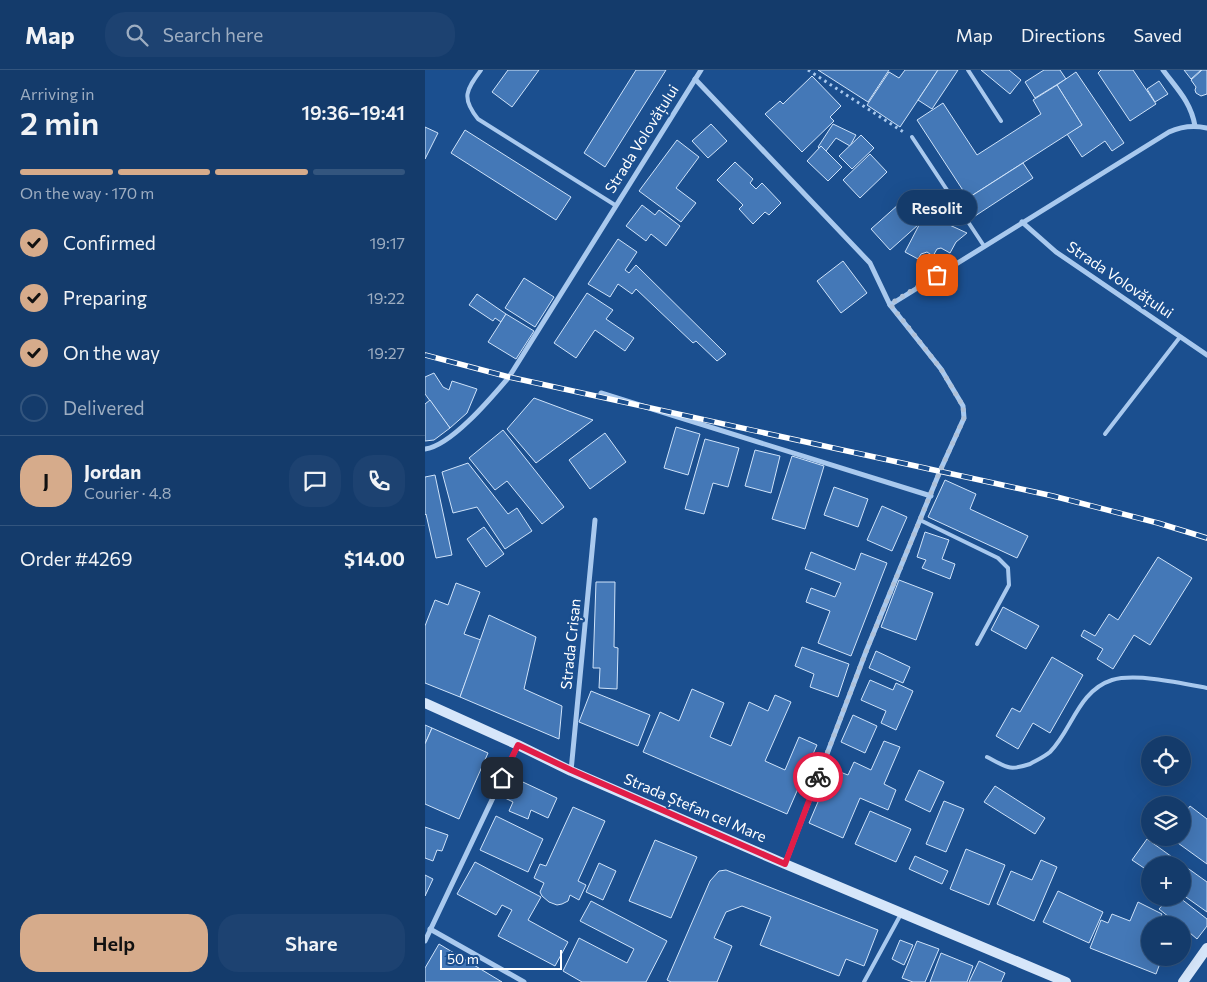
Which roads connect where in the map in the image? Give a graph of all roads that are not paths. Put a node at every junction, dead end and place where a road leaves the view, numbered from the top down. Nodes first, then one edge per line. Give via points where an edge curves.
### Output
1 (481, 70) edge
2 (701, 70) edge
3 (968, 70) edge
4 (1163, 70) edge
5 (695, 79) junction
6 (1001, 121) dead end
7 (1195, 126) junction
8 (1207, 128) edge
9 (912, 137) road end
10 (615, 205) junction
11 (1023, 222) junction
12 (984, 246) junction
13 (890, 304) junction
14 (1180, 337) junction
15 (1207, 355) edge
16 (601, 394) dead end
17 (1105, 434) dead end
18 (425, 449) edge
19 (931, 496) junction
20 (595, 520) dead end
21 (920, 520) junction
22 (977, 644) dead end
23 (1207, 688) edge
24 (425, 703) edge
25 (518, 745) junction
26 (987, 757) dead end
27 (571, 770) junction
28 (785, 864) junction
29 (902, 912) junction
30 (430, 929) junction
31 (425, 941) edge
32 (1207, 948) edge
33 (524, 982) edge
34 (864, 982) edge
35 (1066, 982) edge
36 (1183, 982) edge

1 - 10 lane via 467,96 470,110 478,119
2 - 5 street
3 - 6 lane
4 - 7 street via 1188,103
5 - 10 street, Strada Volovățului
5 - 13 street, Strada Volovățului via 869,263
7 - 8 street
7 - 11 street via 1179,127 1169,132
9 - 12 lane
10 - 18 street, Strada Volovățului via 509,377 456,433
11 - 12 street
11 - 14 street, Strada Volovățului via 1056,252
12 - 13 street
13 - 19 street, Strada Volovățului via 941,369 963,406 964,418
14 - 15 street, Strada Volovățului
14 - 17 lane
16 - 19 street
19 - 21 street, Strada Volovățului
20 - 27 street, Strada Crișan
21 - 22 lane via 998,558 1008,568 1009,585
21 - 28 street, Strada Volovățului
23 - 26 lane via 1128,677 1111,681 1083,702 1056,745 1041,758 1025,766 1009,768
24 - 25 main road, Strada Ștefan cel Mare
25 - 27 main road, Strada Ștefan cel Mare
25 - 30 street
27 - 28 main road, Strada Ștefan cel Mare
28 - 29 main road, Strada Ștefan cel Mare
29 - 34 lane
29 - 35 main road, Strada Ștefan cel Mare
30 - 31 street
30 - 33 street
32 - 36 main road

